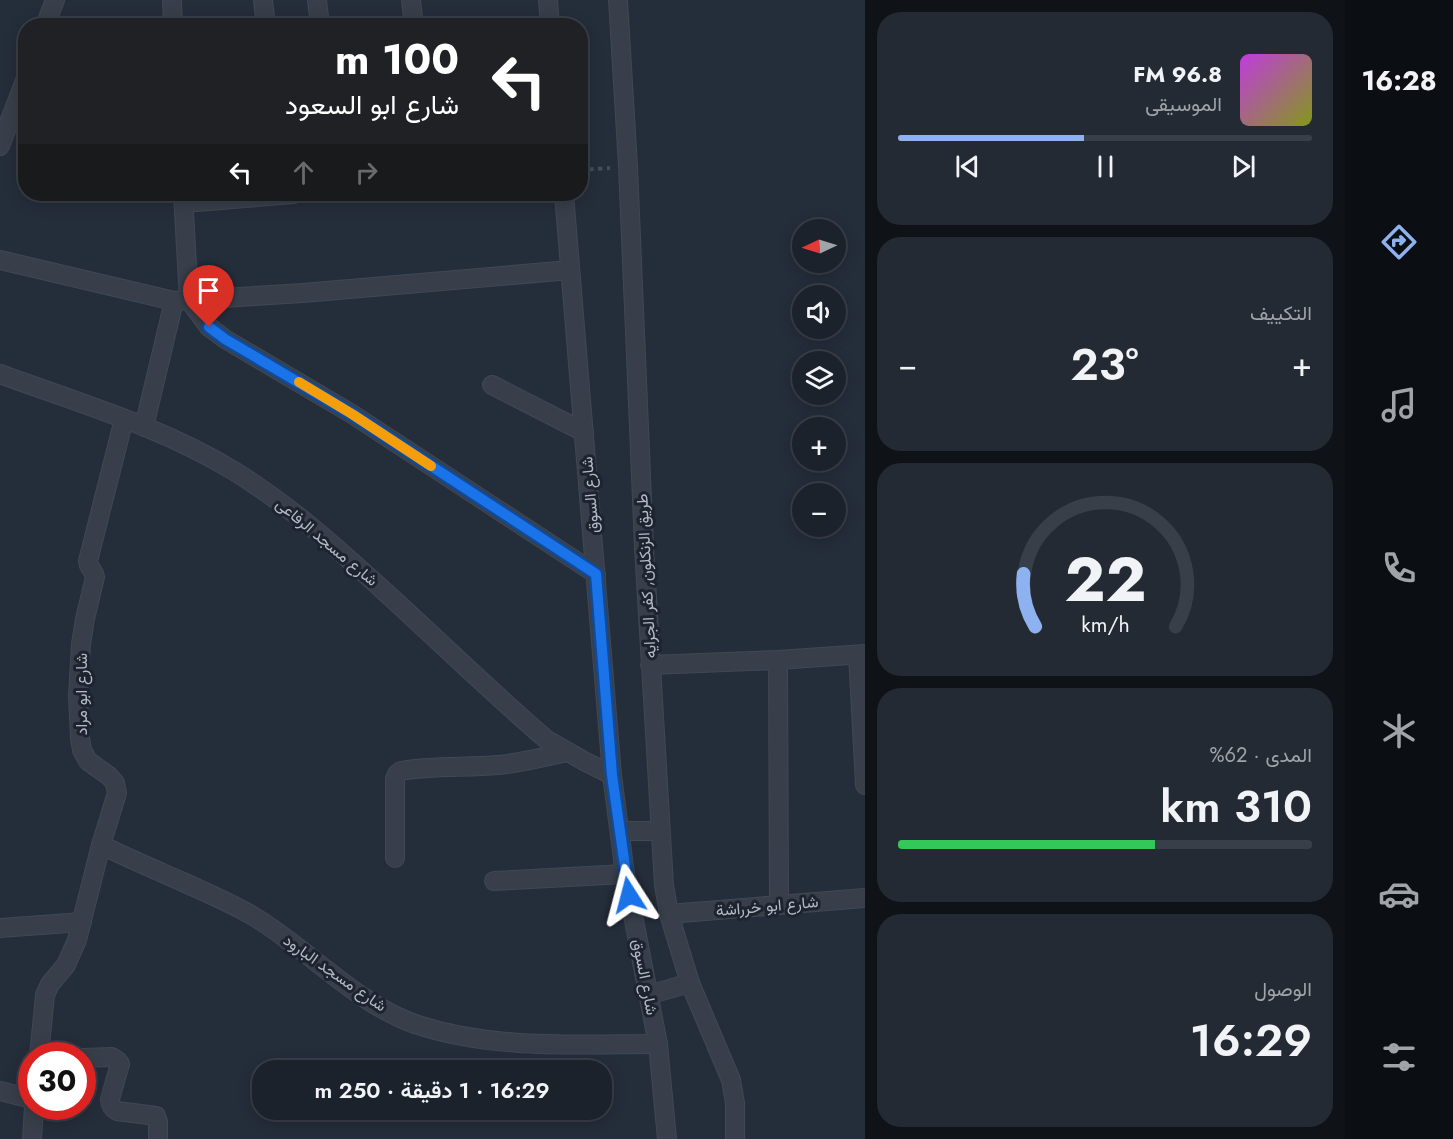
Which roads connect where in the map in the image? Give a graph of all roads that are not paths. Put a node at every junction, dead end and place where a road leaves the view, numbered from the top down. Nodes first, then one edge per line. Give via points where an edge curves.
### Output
1 (55, 0) edge
2 (172, 0) edge
3 (263, 0) edge
4 (316, 0) edge
5 (411, 0) edge
6 (548, 0) edge
7 (618, 0) edge
8 (48, 18) edge
9 (173, 18) edge
10 (265, 18) edge
11 (319, 18) edge
12 (413, 18) edge
13 (549, 18) edge
14 (18, 99) edge
15 (0, 146) edge
16 (183, 201) edge
17 (565, 201) edge
18 (0, 260) edge
19 (570, 270) junction
20 (181, 301) junction
21 (0, 374) edge
22 (492, 385) dead end
23 (124, 419) junction
24 (144, 427) junction
25 (584, 432) junction
26 (596, 574) junction
27 (862, 655) edge
28 (778, 660) junction
29 (651, 665) junction
30 (567, 752) junction
31 (612, 775) junction
32 (865, 786) edge
33 (620, 831) junction
34 (660, 831) junction
35 (100, 845) junction
36 (395, 858) dead end
37 (625, 874) junction
38 (494, 881) dead end
39 (865, 898) edge
40 (779, 905) junction
41 (669, 915) junction
42 (82, 922) junction
43 (0, 928) edge
44 (690, 983) junction
45 (648, 995) junction
46 (40, 1042) edge
47 (658, 1044) junction
48 (96, 1058) edge
49 (0, 1091) edge
50 (18, 1096) edge
51 (33, 1120) edge
52 (32, 1139) edge
53 (158, 1139) edge
54 (667, 1139) edge
55 (735, 1139) edge

1 - 8 street
2 - 9 street
3 - 10 street
4 - 11 street
5 - 12 street
6 - 13 street
7 - 29 street, طريق الزنكلون, كفر الجرايه
14 - 15 street
16 - 20 street
17 - 19 street, شارع السوق
18 - 20 street
19 - 20 street
19 - 25 street, شارع السوق
20 - 24 street
20 - 26 street via 217,334 352,414
21 - 23 street, شارع مسجد الرفاعى
22 - 25 street
23 - 24 street, شارع مسجد الرفاعى
23 - 35 street, شارع ابو مراد via 88,561 95,577 79,670 82,750 88,761 115,783 117,793
24 - 30 street, شارع مسجد الرفاعى via 225,466 286,506 531,726
25 - 26 street, شارع السوق
26 - 31 street, شارع السوق
27 - 28 street
27 - 32 street
28 - 29 street
28 - 40 street
29 - 34 street, طريق الزنكلون, كفر الجرايه
30 - 31 street, شارع مسجد الرفاعى
30 - 36 street via 509,764 401,771 395,779
31 - 33 street, شارع السوق
33 - 34 street
33 - 37 street, شارع السوق
34 - 41 street, طريق الزنكلون, كفر الجرايه
35 - 42 street, شارع ابو مراد
35 - 47 street, شارع مسجد البارود via 253,916 358,993 413,1023 443,1032 522,1043
37 - 38 street
37 - 45 street, شارع السوق
39 - 40 street, شارع ابو خرراشة
40 - 41 street, شارع ابو خرراشة
41 - 44 street, طريق الزنكلون, كفر الجرايه
42 - 43 street
42 - 46 street, شارع ابو مراد via 66,965 45,995
44 - 45 street
44 - 55 street, طريق الزنكلون, كفر الجرايه via 731,1080
45 - 47 street, شارع السوق
47 - 54 street, شارع السوق
48 - 53 street via 112,1057 120,1064 110,1100 113,1109 156,1116
49 - 50 street
51 - 52 street

